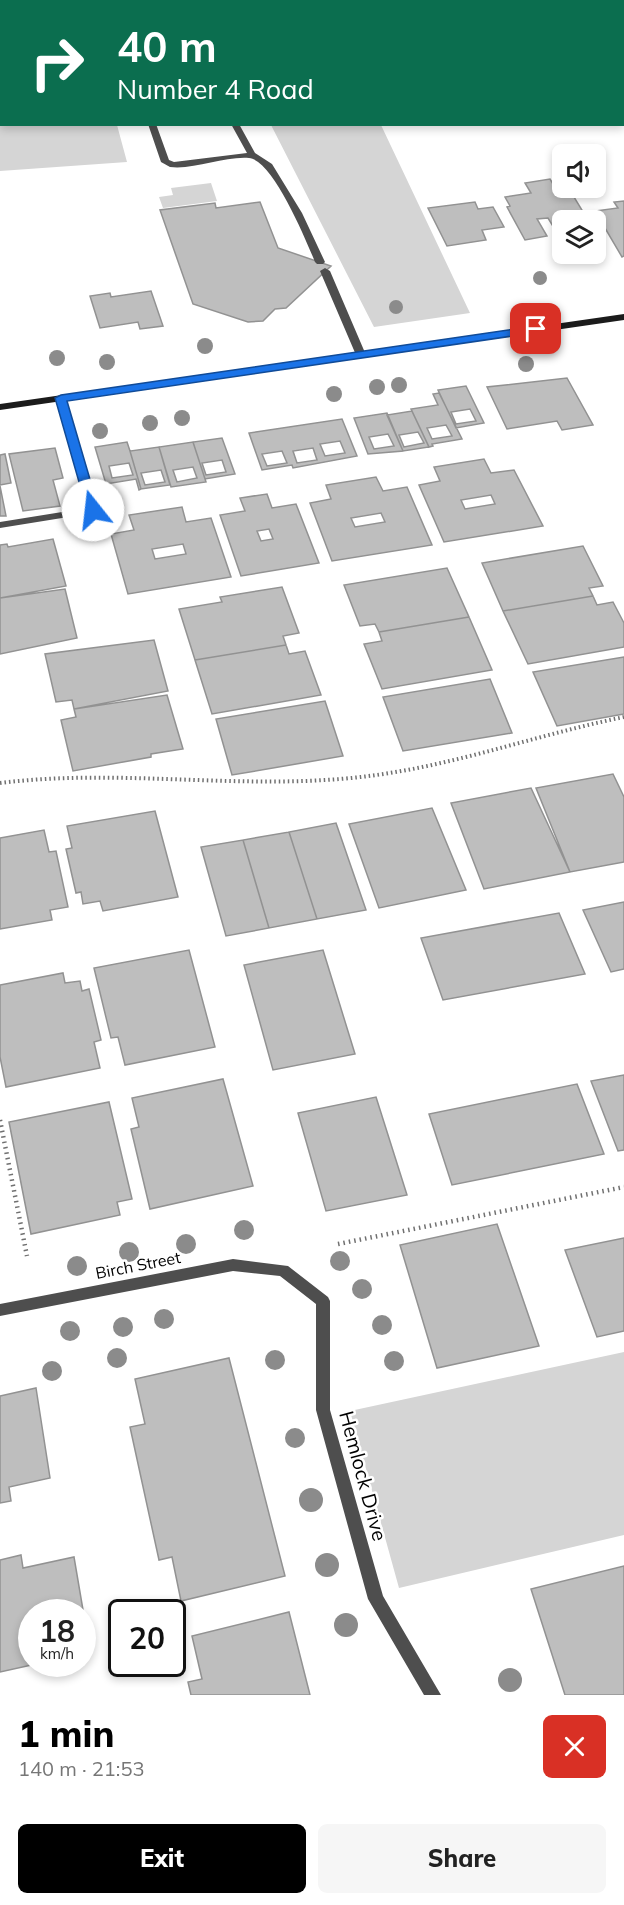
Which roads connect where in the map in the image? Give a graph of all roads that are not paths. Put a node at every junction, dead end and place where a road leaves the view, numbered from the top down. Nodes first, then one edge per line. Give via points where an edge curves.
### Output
1 (153, 126) edge
2 (236, 126) edge
3 (252, 155) junction
4 (624, 316) edge
5 (361, 355) junction
6 (61, 398) junction
7 (0, 407) edge
8 (0, 525) edge
9 (283, 1270) joint
10 (0, 1311) edge
11 (433, 1695) edge

1 - 3 street via 165,162 173,165
2 - 3 street
3 - 5 street via 268,164 298,213
4 - 5 main road
5 - 6 main road
6 - 7 main road
6 - 8 street via 93,510
9 - 10 street, Birch Street via 233,1265
9 - 11 street, Hemlock Drive via 323,1300 323,1410 329,1432 376,1599

